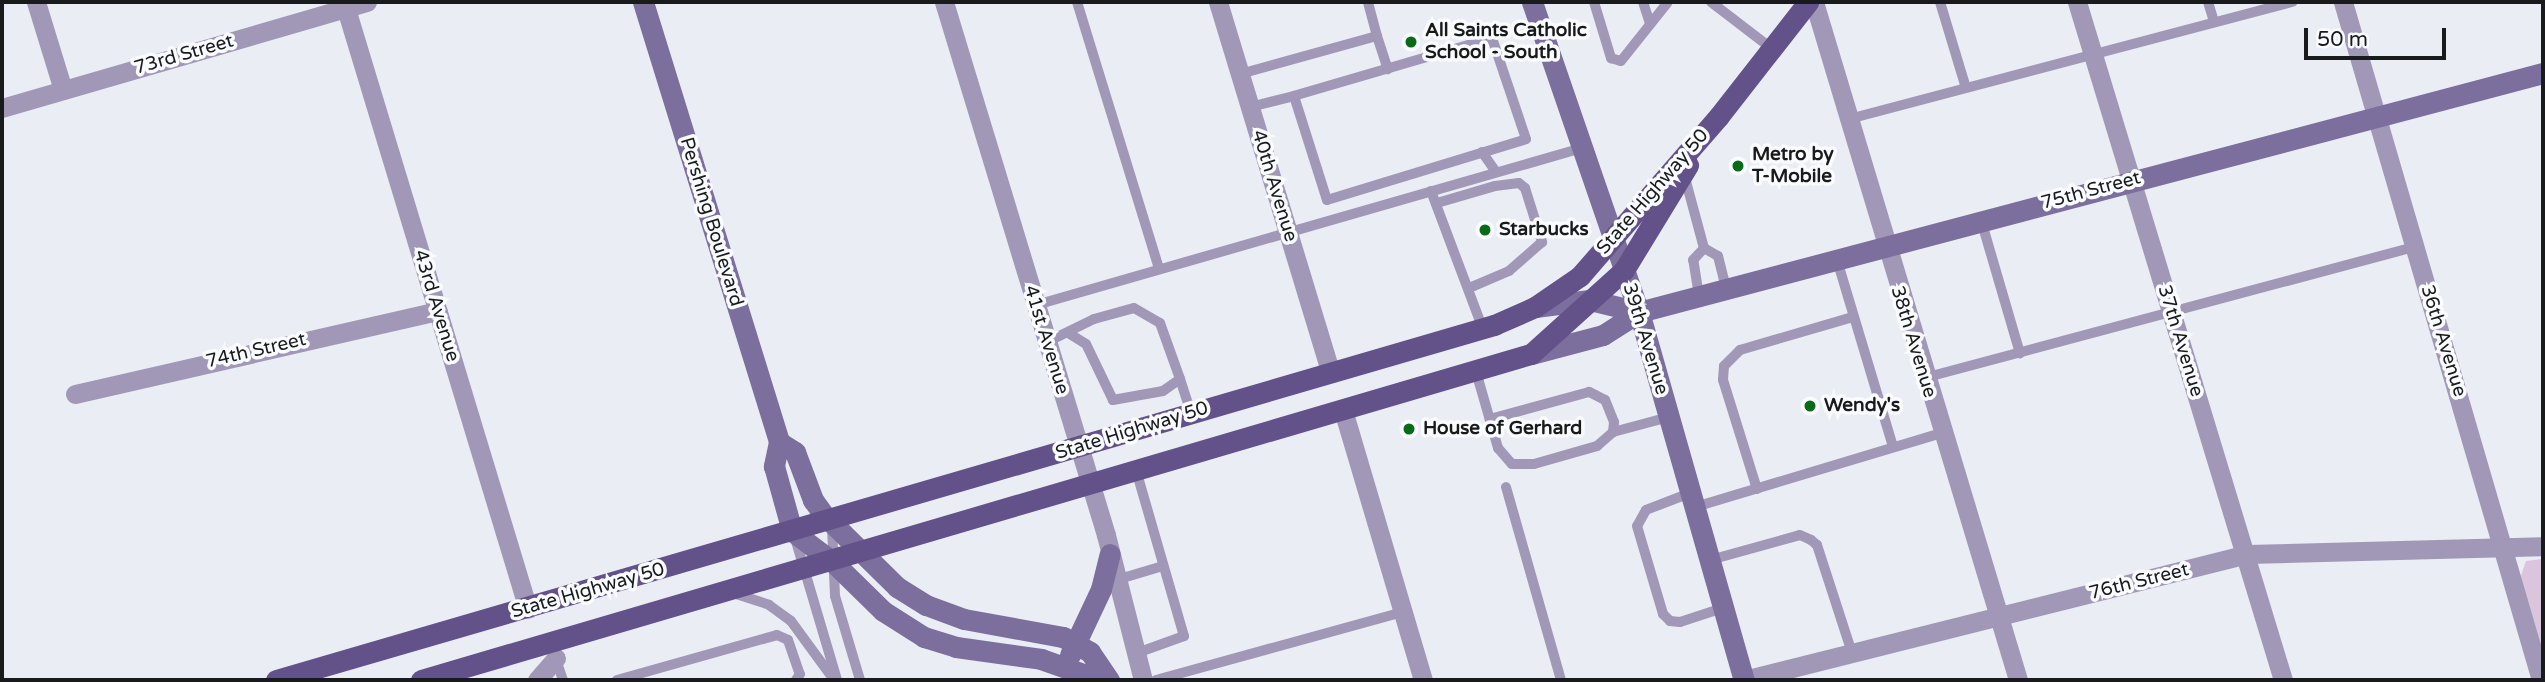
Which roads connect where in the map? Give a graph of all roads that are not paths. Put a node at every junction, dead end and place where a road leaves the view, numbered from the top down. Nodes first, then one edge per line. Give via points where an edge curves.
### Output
1 (36, 2) edge
2 (367, 2) edge
3 (643, 2) edge
4 (944, 2) edge
5 (1077, 2) edge
6 (1218, 2) edge
7 (1368, 2) edge
8 (1532, 2) edge
9 (1594, 2) edge
10 (1643, 2) edge
11 (1668, 2) edge
12 (1711, 2) edge
13 (1808, 2) edge
14 (1814, 2) edge
15 (1940, 2) edge
16 (2077, 2) edge
17 (2208, 2) edge
18 (2293, 2) edge
19 (2343, 2) edge
20 (345, 5) edge
21 (2214, 22) junction
22 (1650, 24) junction
23 (1377, 36) junction
24 (1772, 48) junction
25 (2092, 53) junction
26 (1388, 69) junction
27 (2543, 73) edge
28 (1240, 74) junction
29 (1965, 85) junction
30 (63, 90) junction
31 (1294, 96) junction
32 (1250, 107) junction
33 (2, 108) edge
34 (2377, 115) junction
35 (1719, 116) junction
36 (1848, 119) junction
37 (1582, 148) junction
38 (1482, 152) junction
39 (1514, 167) junction
40 (1496, 172) junction
41 (1684, 172) junction
42 (2130, 181) junction
43 (1518, 183) junction
44 (1431, 191) junction
45 (1347, 193) junction
46 (1437, 203) junction
47 (1353, 212) junction
48 (1981, 220) junction
49 (1288, 231) junction
50 (1612, 238) junction
51 (1884, 246) junction
52 (2414, 247) junction
53 (1704, 248) junction
54 (1837, 259) junction
55 (1159, 269) junction
56 (1624, 270) junction
57 (1469, 288) junction
58 (1726, 288) junction
59 (1699, 296) junction
60 (1591, 300) junction
61 (1036, 305) junction
62 (1535, 307) junction
63 (438, 311) junction
64 (1639, 312) junction
65 (2171, 313) junction
66 (1853, 317) junction
67 (1483, 329) junction
68 (1070, 334) junction
69 (1047, 342) junction
70 (2020, 352) junction
71 (1531, 354) junction
72 (1330, 370) junction
73 (1476, 370) junction
74 (1924, 378) junction
75 (1180, 379) junction
76 (75, 394) dead end
77 (1343, 410) junction
78 (1191, 413) junction
79 (1669, 417) junction
80 (1490, 419) junction
81 (1613, 432) junction
82 (1941, 433) junction
83 (779, 442) junction
84 (1079, 447) junction
85 (1893, 447) junction
86 (1136, 470) junction
87 (1090, 483) junction
88 (1506, 487) dead end
89 (1757, 489) junction
90 (1693, 501) junction
91 (829, 520) junction
92 (792, 531) junction
93 (2543, 546) edge
94 (2504, 547) junction
95 (861, 553) junction
96 (1110, 554) junction
97 (2247, 554) junction
98 (1709, 561) junction
99 (833, 562) junction
100 (1163, 566) junction
101 (805, 570) junction
102 (1116, 580) junction
103 (730, 592) junction
104 (1723, 608) junction
105 (528, 609) junction
106 (1403, 612) junction
107 (1998, 618) junction
108 (1075, 642) junction
109 (553, 651) junction
110 (1137, 653) junction
111 (1852, 653) junction
112 (1065, 667) junction
113 (276, 680) edge
114 (421, 680) edge
115 (537, 680) edge
116 (563, 680) edge
117 (617, 680) edge
118 (796, 680) edge
119 (836, 680) edge
120 (860, 680) edge
121 (1100, 680) edge
122 (1109, 680) edge
123 (1143, 680) edge
124 (1156, 680) edge
125 (1423, 680) edge
126 (1561, 680) edge
127 (1744, 680) edge
128 (2018, 680) edge
129 (2283, 680) edge
130 (2541, 680) edge

1 - 30 street
2 - 20 street, 73rd Street
3 - 83 street, Pershing Boulevard
4 - 61 street, 41st Avenue
5 - 55 lane
6 - 28 street, 40th Avenue
7 - 23 lane
8 - 37 street, 39th Avenue
9 - 22 lane via 1611,58 1621,61
10 - 22 lane
11 - 22 lane
12 - 24 lane
13 - 24 main road
14 - 36 street, 38th Avenue
15 - 29 lane
16 - 25 street, 37th Avenue
17 - 21 lane
18 - 21 lane
19 - 34 street, 36th Avenue
20 - 30 street, 73rd Street
20 - 63 street, 43rd Avenue
21 - 25 lane
23 - 26 lane
23 - 28 lane
24 - 35 main road
25 - 29 lane
25 - 42 street, 37th Avenue
26 - 31 lane
26 - 38 lane via 1492,38 1526,139
27 - 34 street, 75th Street
28 - 32 street, 40th Avenue
29 - 36 lane
30 - 33 street, 73rd Street
31 - 32 lane
31 - 45 lane via 1327,200
32 - 49 street, 40th Avenue
34 - 42 street, 75th Street
34 - 52 street, 36th Avenue
35 - 41 main road, State Highway 50
35 - 50 main road, State Highway 50
36 - 51 street, 38th Avenue
37 - 39 lane
37 - 50 street, 39th Avenue
38 - 40 lane
38 - 45 lane
39 - 40 lane
39 - 43 lane
40 - 44 lane
41 - 53 lane
41 - 56 main road, State Highway 50
42 - 48 street, 75th Street
42 - 65 street, 37th Avenue
43 - 46 lane
43 - 57 lane via 1525,188 1542,242 1509,271
44 - 46 lane
44 - 47 lane
45 - 47 lane
46 - 57 lane
47 - 49 lane
48 - 51 street, 75th Street
48 - 70 lane
49 - 55 lane
49 - 72 street, 40th Avenue
50 - 56 street, 39th Avenue
50 - 62 main road, State Highway 50 via 1580,276
51 - 54 street, 75th Street
51 - 74 street, 38th Avenue
52 - 65 lane
52 - 94 street, 36th Avenue
53 - 58 lane via 1718,256
53 - 59 lane via 1693,260
54 - 58 street, 75th Street
54 - 66 lane
55 - 61 lane
56 - 60 main road, State Highway 50
56 - 64 street, 39th Avenue
57 - 67 lane
58 - 59 street, 75th Street
59 - 64 street, 75th Street
60 - 62 street, 75th Street
60 - 64 street, 75th Street
60 - 71 main road, State Highway 50
61 - 69 street, 41st Avenue
62 - 67 main road, State Highway 50
63 - 76 street, 74th Street
63 - 105 street, 43rd Avenue
64 - 71 street, 75th Street via 1603,335
64 - 79 street, 39th Avenue
65 - 70 lane
65 - 97 street, 37th Avenue
66 - 85 lane
66 - 89 lane via 1740,351 1724,366 1723,380
67 - 72 main road, State Highway 50
68 - 69 lane
68 - 75 lane via 1086,344 1113,400 1163,391
68 - 75 lane via 1094,319 1134,308 1151,314 1168,339
69 - 84 street, 41st Avenue
70 - 74 lane
71 - 73 main road, State Highway 50
72 - 78 main road, State Highway 50
73 - 77 main road, State Highway 50
73 - 80 lane
74 - 82 street, 38th Avenue
75 - 78 lane
77 - 86 main road, State Highway 50
77 - 106 street
78 - 84 main road, State Highway 50
79 - 81 lane
79 - 90 street, 39th Avenue
80 - 81 lane via 1589,392 1608,405
80 - 81 lane via 1503,458 1522,466 1597,446
82 - 85 lane
82 - 107 street, 38th Avenue
83 - 91 street, Pershing Boulevard via 795,452 813,500
83 - 92 street, Pershing Boulevard via 774,466
84 - 87 street, 41st Avenue
84 - 91 main road, State Highway 50
85 - 89 lane
86 - 87 main road, State Highway 50
86 - 100 lane
87 - 95 main road, State Highway 50
87 - 96 street, 41st Avenue
88 - 126 lane
89 - 90 lane
90 - 98 street, 39th Avenue
90 - 104 lane via 1646,510 1639,517 1662,614 1670,621
91 - 92 main road, State Highway 50
91 - 95 street, Pershing Boulevard
91 - 99 lane
92 - 99 street
92 - 101 lane
92 - 105 main road, State Highway 50
93 - 94 street, 76th Street
94 - 97 street, 76th Street
94 - 130 street, 36th Avenue
95 - 99 main road, State Highway 50
95 - 108 street, Pershing Boulevard via 897,587 939,611
96 - 102 street, 41st Avenue
96 - 108 street via 1101,589
97 - 107 street, 76th Street
97 - 129 street, 37th Avenue
98 - 104 street, 39th Avenue
98 - 111 lane via 1800,536 1811,540 1817,545
99 - 101 main road, State Highway 50
99 - 112 street via 883,611 924,637
99 - 120 lane via 835,596
100 - 102 lane
100 - 110 lane via 1184,636
101 - 103 main road, State Highway 50
101 - 119 lane
102 - 110 street, 41st Avenue
103 - 109 main road, State Highway 50
103 - 119 lane via 769,605 791,621
104 - 127 street, 39th Avenue
105 - 113 main road, State Highway 50
106 - 124 lane
106 - 125 street
107 - 111 street, 76th Street
107 - 128 street, 38th Avenue
108 - 112 street
108 - 122 street, Pershing Boulevard via 1097,658
109 - 114 main road, State Highway 50
109 - 115 street
109 - 116 lane
110 - 123 street, 41st Avenue
111 - 127 street, 76th Street
112 - 121 street
117 - 118 lane via 777,635 788,640 800,674

